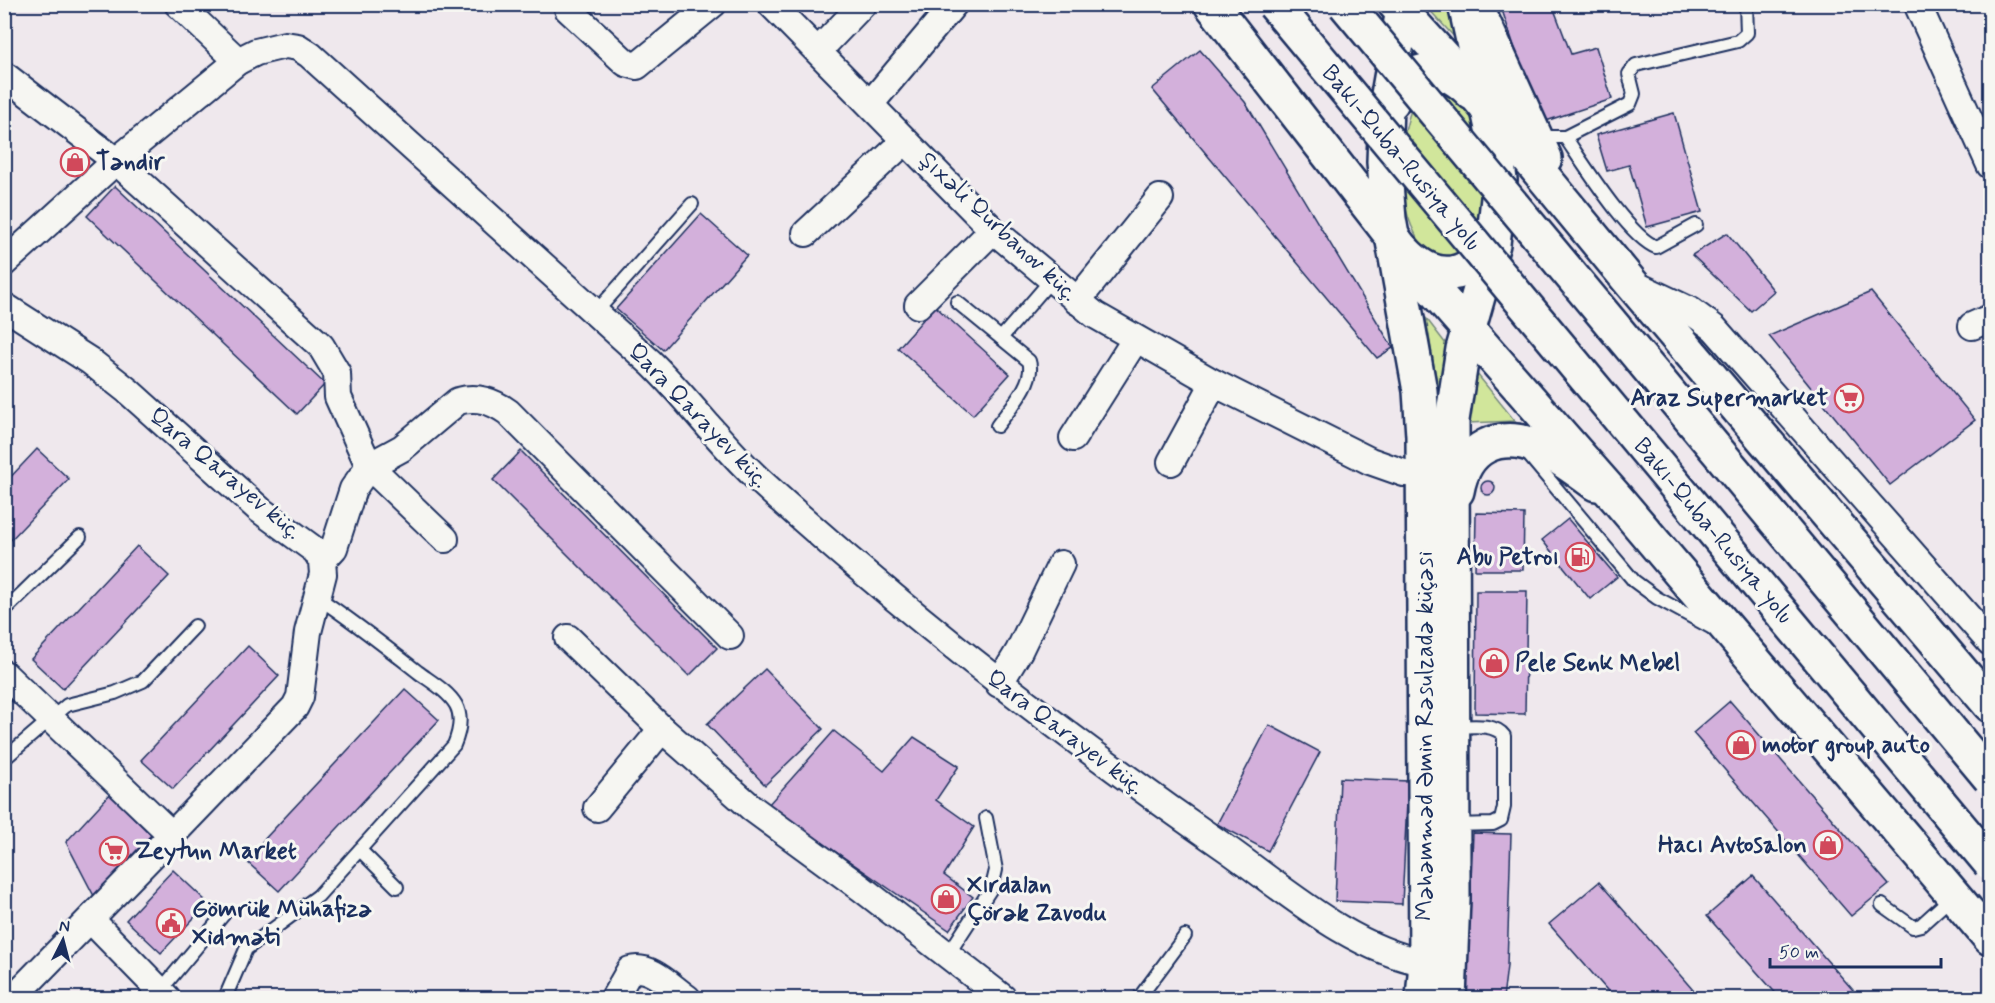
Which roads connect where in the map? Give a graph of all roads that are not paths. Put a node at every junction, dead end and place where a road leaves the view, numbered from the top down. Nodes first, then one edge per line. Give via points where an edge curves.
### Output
1 (178, 4) edge
2 (713, 4) edge
3 (771, 4) edge
4 (863, 4) edge
5 (954, 4) edge
6 (1211, 4) edge
7 (1274, 4) edge
8 (1345, 4) edge
9 (1465, 4) edge
10 (1475, 4) edge
11 (1746, 4) edge
12 (1400, 7) edge
13 (1919, 8) dead end
14 (568, 9) dead end
15 (818, 51) junction
16 (238, 61) junction
17 (4, 75) edge
18 (871, 104) junction
19 (1488, 109) junction
20 (1550, 137) junction
21 (905, 141) junction
22 (1384, 142) junction
23 (116, 161) junction
24 (1990, 165) edge
25 (1160, 198) dead end
26 (692, 204) dead end
27 (1580, 219) junction
28 (1496, 222) junction
29 (1696, 225) dead end
30 (993, 230) junction
31 (806, 233) dead end
32 (1393, 240) junction
33 (4, 263) edge
34 (1051, 280) junction
35 (1631, 283) junction
36 (1077, 301) junction
37 (957, 302) dead end
38 (918, 305) dead end
39 (4, 306) edge
40 (595, 313) junction
41 (1469, 328) junction
42 (1002, 338) junction
43 (1135, 340) junction
44 (1214, 384) junction
45 (997, 426) dead end
46 (1073, 438) dead end
47 (1517, 442) junction
48 (1171, 462) dead end
49 (369, 466) junction
50 (1423, 473) junction
51 (1619, 501) junction
52 (1451, 516) junction
53 (80, 537) dead end
54 (445, 539) dead end
55 (322, 561) junction
56 (1061, 564) dead end
57 (317, 597) junction
58 (4, 611) edge
59 (195, 626) dead end
60 (730, 636) dead end
61 (568, 638) dead end
62 (1990, 642) edge
63 (1740, 643) junction
64 (4, 674) edge
65 (999, 684) junction
66 (1990, 705) edge
67 (51, 717) junction
68 (1452, 727) junction
69 (663, 729) junction
70 (4, 759) edge
71 (1990, 778) edge
72 (597, 808) dead end
73 (986, 818) dead end
74 (1452, 825) junction
75 (172, 835) junction
76 (360, 850) junction
77 (1990, 863) edge
78 (397, 887) dead end
79 (1954, 895) junction
80 (1882, 905) dead end
81 (224, 914) dead end
82 (92, 921) junction
83 (1185, 936) dead end
84 (1990, 938) edge
85 (947, 956) junction
86 (1426, 963) junction
87 (163, 995) edge
88 (13, 999) edge
89 (225, 999) edge
90 (614, 999) edge
91 (687, 999) edge
92 (1003, 999) edge
93 (1139, 999) edge
94 (1423, 999) edge
95 (1449, 999) edge

1 - 16 street
2 - 14 street via 637,66 626,63
3 - 15 street, Şıxəli Qurbanov küç.
4 - 15 street
5 - 18 street
6 - 32 main road
7 - 77 main road, Bakı-Quba-Rusiya yolu, bridge
8 - 71 main road, bridge
9 - 19 main road
10 - 20 main road
11 - 20 lane via 1747,33 1738,41 1636,64 1629,74 1634,94 1630,104
12 - 19 main road
12 - 22 main road
13 - 24 street
15 - 18 street, Şıxəli Qurbanov küç.
16 - 23 street, Qara Qarayev küç.
16 - 40 street, Qara Qarayev küç. via 285,45 310,55
17 - 23 street
18 - 21 street, Şıxəli Qurbanov küç.
19 - 22 main road via 1454,77 1445,72 1424,71 1399,88
19 - 27 main road
19 - 28 main road via 1500,180
20 - 27 main road
20 - 29 lane via 1646,243 1656,247
21 - 30 street, Şıxəli Qurbanov küç.
21 - 31 street
22 - 32 main road via 1385,192
23 - 33 street, Qara Qarayev küç.
23 - 49 street via 321,346 337,373 338,397
25 - 36 street
26 - 40 lane
27 - 35 main road
28 - 32 main road via 1485,251 1474,263 1454,273 1425,270
28 - 41 main road
30 - 34 street, Şıxəli Qurbanov küç.
30 - 38 street
32 - 41 main road
32 - 50 main road, Məhəmməd Əmin Rəsulzadə küçəsi via 1420,392
34 - 36 street, Şıxəli Qurbanov küç.
34 - 42 lane
35 - 62 street via 1692,310 1714,328
35 - 66 main road
36 - 43 street, Şıxəli Qurbanov küç.
37 - 42 lane
39 - 55 street, Qara Qarayev küç. via 121,385 260,510 316,551
40 - 65 street, Qara Qarayev küç. via 679,389 757,478 866,575
41 - 51 main road
41 - 52 main road via 1455,386
42 - 45 lane via 1029,361 1032,369 1028,382
43 - 44 street, Şıxəli Qurbanov küç.
43 - 46 street
44 - 48 street
44 - 50 street, Şıxəli Qurbanov küç. via 1370,460 1404,472
47 - 51 main road via 1544,449
47 - 52 main road via 1496,443 1468,458
47 - 63 lane via 1640,586
49 - 54 street
49 - 55 street via 353,489 334,548
49 - 60 street via 402,448 458,401 469,398 496,404
50 - 86 main road, Məhəmməd Əmin Rəsulzadə küçəsi
51 - 63 main road
52 - 68 main road, Məhəmməd Əmin Rəsulzadə küçəsi
53 - 58 lane
55 - 57 street
56 - 65 street
57 - 75 street via 295,707
57 - 76 lane via 445,693 460,718 454,745
59 - 67 lane via 143,681 116,693 67,705
61 - 69 street
63 - 79 main road
64 - 67 street
65 - 86 street, Qara Qarayev küç. via 1155,800 1323,916 1384,952
67 - 70 lane
67 - 75 street
68 - 74 main road, Məhəmməd Əmin Rəsulzadə küçəsi
68 - 74 lane via 1500,730 1504,736 1504,807 1501,820 1493,824
69 - 72 street
69 - 85 street via 753,809
73 - 85 lane via 996,870 992,888
74 - 95 main road, Məhəmməd Əmin Rəsulzadə küçəsi
75 - 82 street
76 - 78 lane
76 - 89 lane via 318,896 246,949
79 - 80 lane via 1921,925 1913,927
79 - 84 main road
81 - 87 lane
82 - 87 street
82 - 88 street
83 - 93 lane
85 - 92 street
86 - 94 main road, Məhəmməd Əmin Rəsulzadə küçəsi
90 - 91 street via 630,970 638,968 649,971

